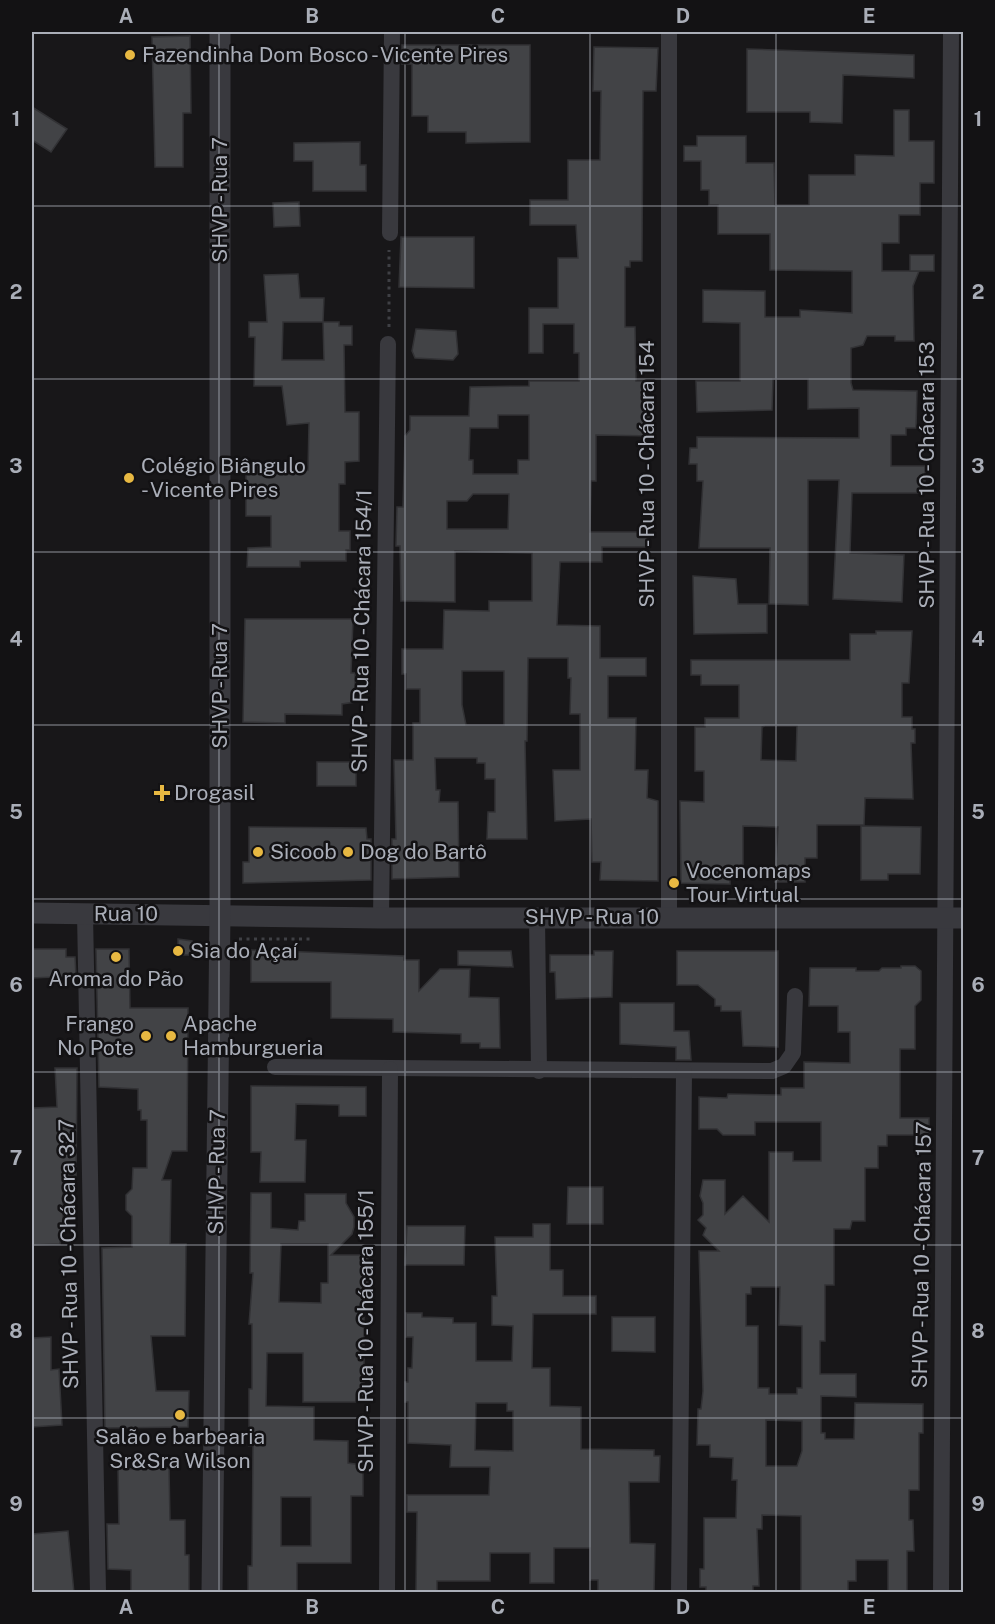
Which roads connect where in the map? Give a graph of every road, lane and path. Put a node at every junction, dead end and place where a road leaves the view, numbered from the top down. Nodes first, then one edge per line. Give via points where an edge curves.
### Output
1 (220, 32) edge
2 (392, 32) edge
3 (669, 32) edge
4 (951, 32) edge
5 (390, 233) joint
6 (388, 344) joint
7 (32, 913) edge
8 (85, 914) junction
9 (220, 914) junction
10 (669, 917) junction
11 (381, 918) junction
12 (537, 918) junction
13 (955, 918) edge
14 (795, 996) dead end
15 (275, 1067) dead end
16 (390, 1069) junction
17 (539, 1071) junction
18 (684, 1071) junction
19 (98, 1593) edge
20 (212, 1593) edge
21 (387, 1593) edge
22 (679, 1593) edge
23 (941, 1593) edge

1 - 9 street, SHVP - Rua 7
2 - 5 street
3 - 10 street, SHVP - Rua 10 - Chácara 154
4 - 13 street, SHVP - Rua 10 - Chácara 153
5 - 6 path
6 - 11 street, SHVP - Rua 10 - Chácara 154/1
7 - 8 street, Rua 10
8 - 9 street, Rua 10
8 - 19 street, SHVP - Rua 10 - Chácara 327
9 - 11 street, SHVP - Rua 10
9 - 20 street, SHVP - Rua 7
10 - 12 street, SHVP - Rua 10
10 - 13 street, SHVP - Rua 10
11 - 12 street, SHVP - Rua 10
12 - 17 street
13 - 23 street, SHVP - Rua 10 - Chácara 157
14 - 18 street via 793,1053 784,1066 772,1071
15 - 16 street
16 - 17 street
16 - 21 street, SHVP - Rua 10 - Chácara 155/1
17 - 18 street
18 - 22 street

